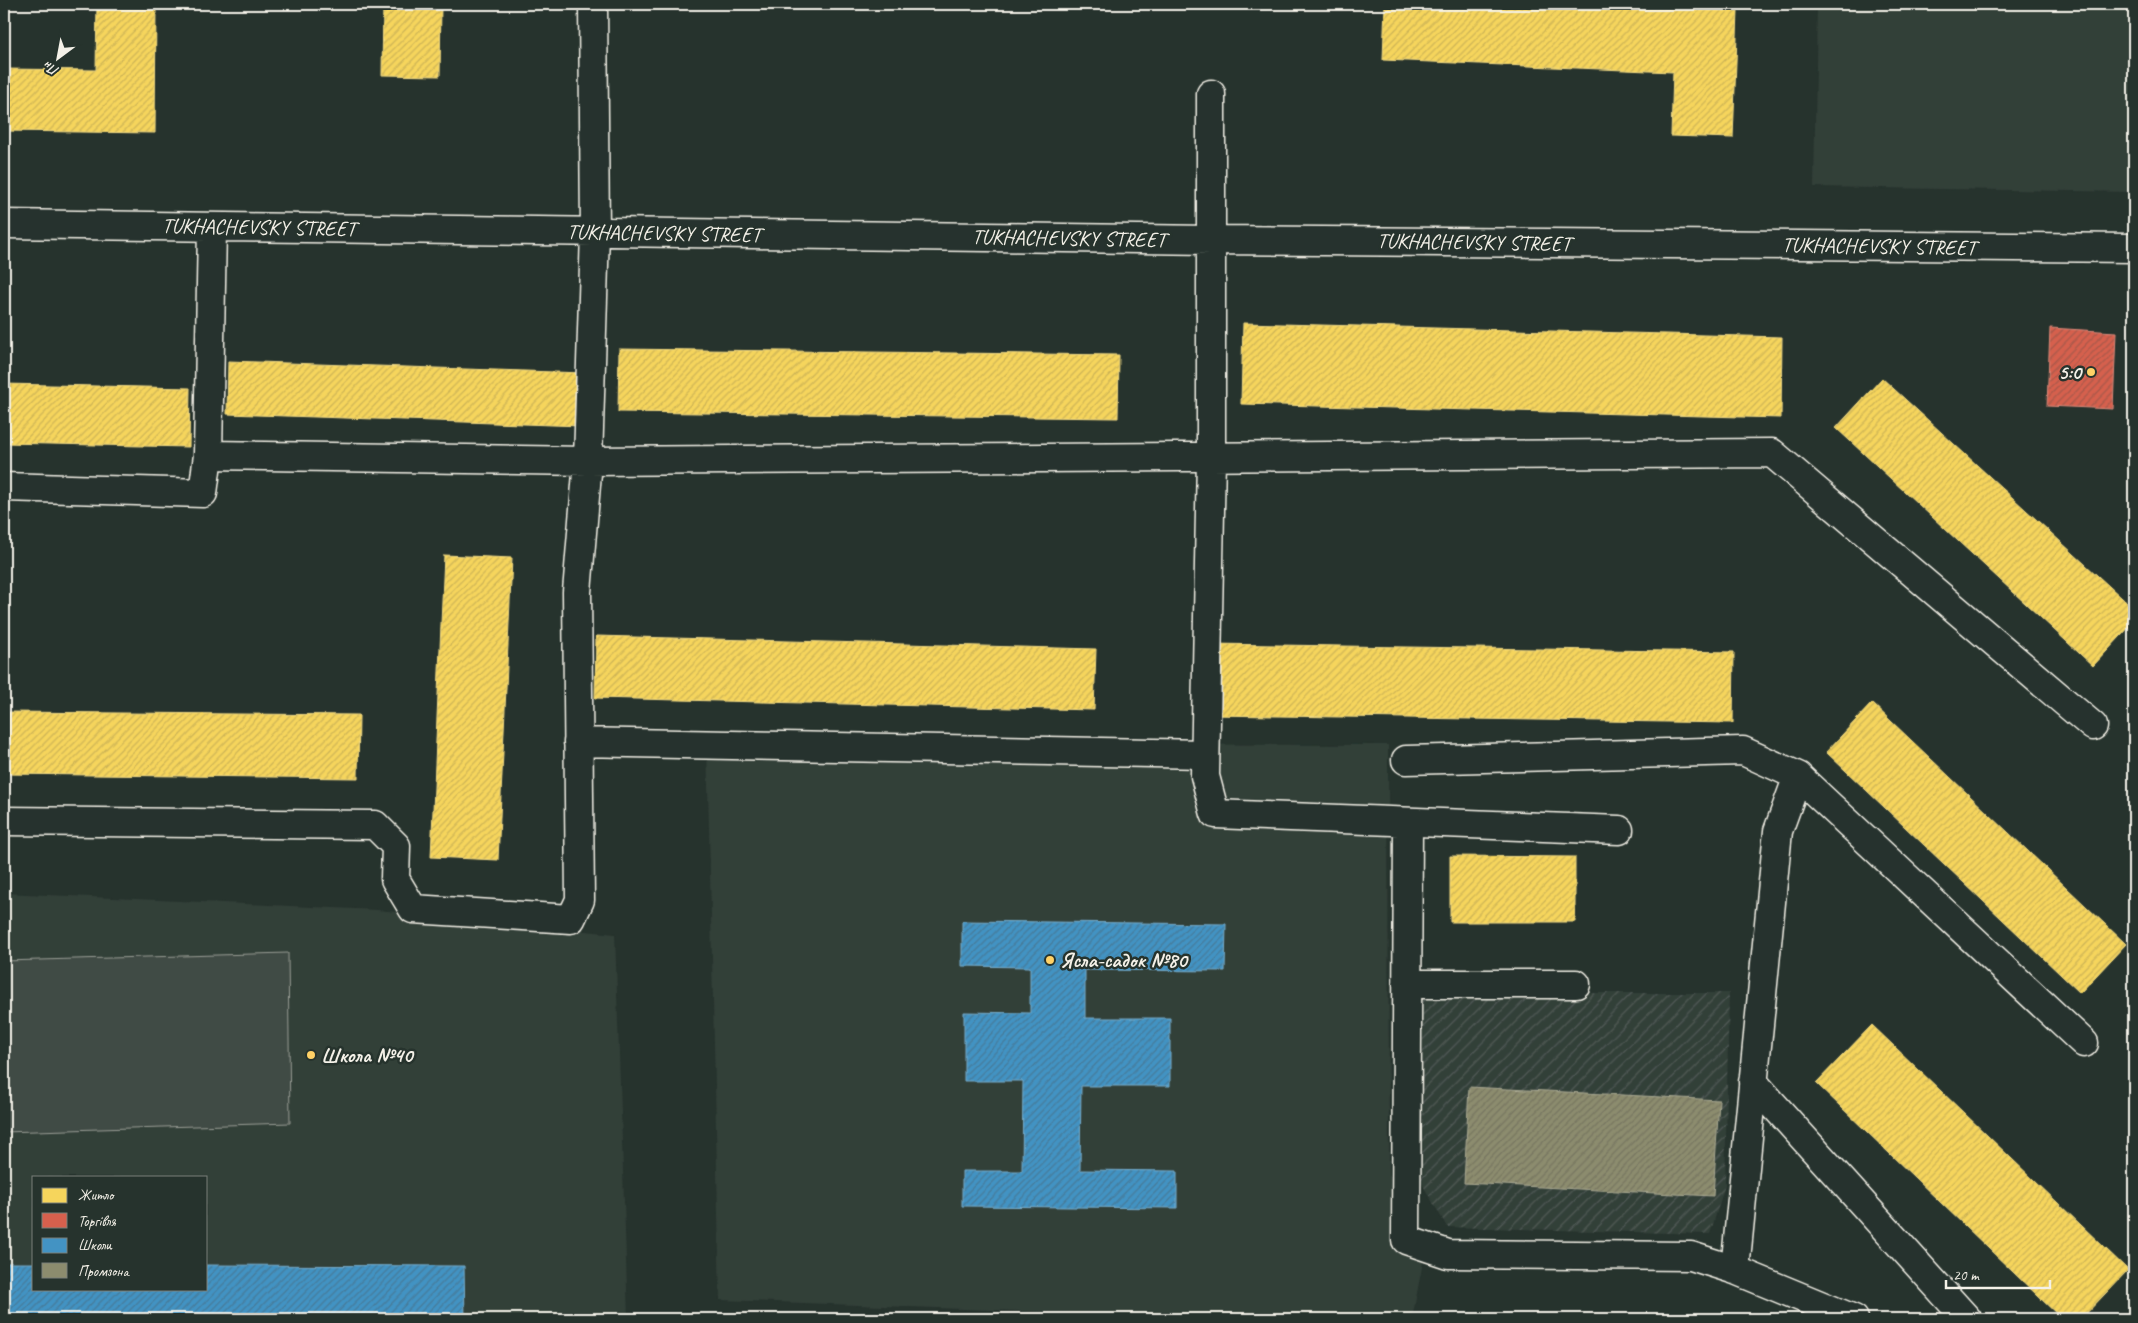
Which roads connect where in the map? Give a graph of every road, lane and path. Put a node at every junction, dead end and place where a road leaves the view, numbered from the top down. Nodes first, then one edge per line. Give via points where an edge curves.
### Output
1 (593, 4) edge
2 (1211, 94) dead end
3 (4, 224) edge
4 (212, 227) junction
5 (595, 232) junction
6 (1211, 240) junction
7 (2134, 248) edge
8 (208, 455) junction
9 (1211, 457) junction
10 (588, 461) junction
11 (4, 487) edge
12 (2093, 726) dead end
13 (578, 742) junction
14 (1205, 754) junction
15 (1406, 760) dead end
16 (1798, 776) junction
17 (4, 821) edge
18 (1408, 822) junction
19 (1619, 830) dead end
20 (1407, 984) junction
21 (1576, 984) dead end
22 (2084, 1043) dead end
23 (1753, 1082) junction
24 (1735, 1270) junction
25 (1854, 1319) edge
26 (1967, 1319) edge

1 - 5 street
2 - 6 street
3 - 4 street, TUKHACHEVSKY STREET
4 - 5 street, TUKHACHEVSKY STREET
4 - 8 street
5 - 6 street, TUKHACHEVSKY STREET
5 - 10 street
6 - 7 street, TUKHACHEVSKY STREET
6 - 9 street
8 - 10 street
8 - 11 street via 203,493
9 - 10 street
9 - 12 street via 1772,453
9 - 14 street
10 - 13 street via 577,592
13 - 14 street
13 - 17 street via 580,900 571,919 412,909 395,879 396,846 375,825
14 - 18 street via 1205,776 1215,814
15 - 16 street via 1743,751
16 - 22 street
16 - 23 street via 1778,831
18 - 19 street
18 - 20 street
20 - 21 street
20 - 24 street via 1406,1240 1448,1254 1691,1256
23 - 24 street
23 - 26 street
24 - 25 street

